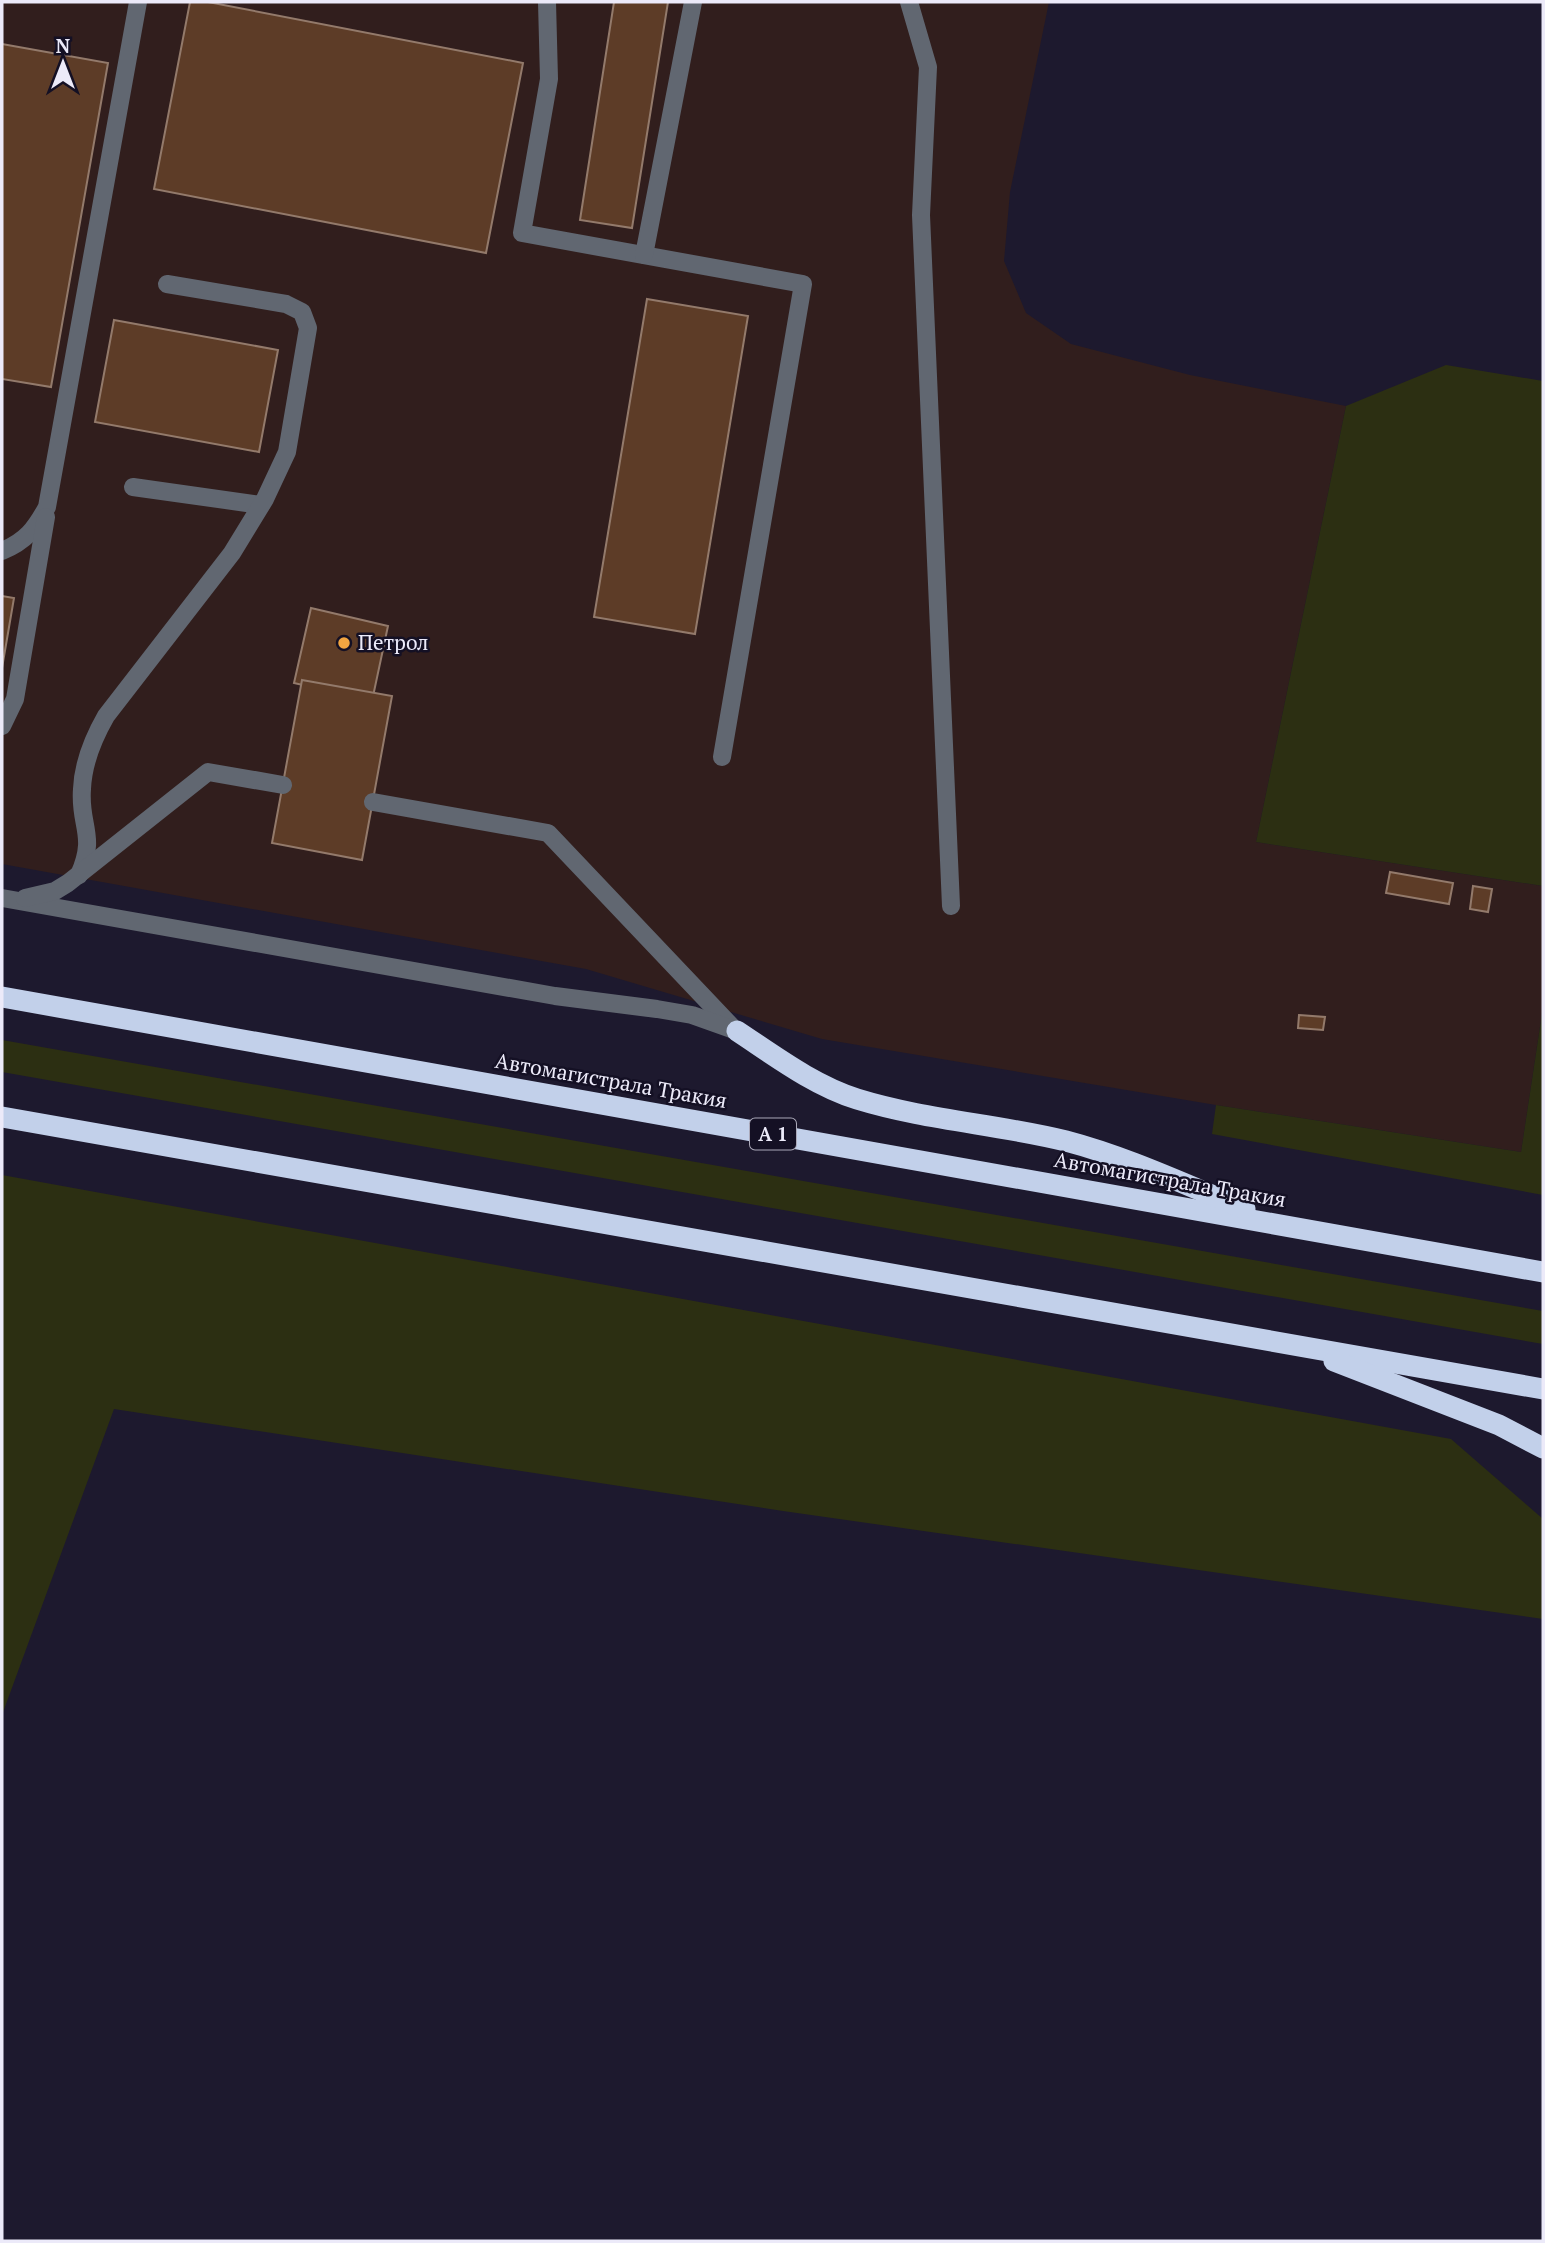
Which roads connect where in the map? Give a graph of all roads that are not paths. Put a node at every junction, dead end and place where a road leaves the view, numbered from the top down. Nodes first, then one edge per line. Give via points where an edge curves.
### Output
1 (138, 2) edge
2 (547, 2) edge
3 (693, 2) edge
4 (909, 2) edge
5 (644, 255) junction
6 (167, 284) dead end
7 (133, 487) dead end
8 (261, 505) junction
9 (47, 507) junction
10 (2, 551) edge
11 (2, 726) edge
12 (722, 757) dead end
13 (283, 785) dead end
14 (373, 802) dead end
15 (79, 875) junction
16 (5, 898) edge
17 (951, 906) dead end
18 (2, 998) edge
19 (737, 1031) junction
20 (2, 1117) edge
21 (1286, 1225) junction
22 (1543, 1272) edge
23 (1290, 1344) junction
24 (1543, 1389) edge
25 (1543, 1448) edge

1 - 9 lane
2 - 5 lane via 549,79 522,233
3 - 5 lane
4 - 17 lane via 928,67 921,215
5 - 12 lane via 803,284
6 - 8 lane via 286,304 302,312 308,328 287,452
7 - 8 lane
8 - 15 lane via 232,553 94,737 82,787 89,838
9 - 10 lane via 36,528 18,545
9 - 11 lane via 15,699
13 - 15 lane via 208,772
14 - 19 lane via 548,833
15 - 16 lane via 36,897
16 - 19 lane via 555,996 692,1015
18 - 21 highway, Автомагистрала Тракия / A 1
19 - 21 highway via 818,1083 856,1099 1066,1142 1117,1157
20 - 23 highway
21 - 22 highway, Автомагистрала Тракия / A 1
23 - 24 highway
23 - 25 highway via 1499,1424

